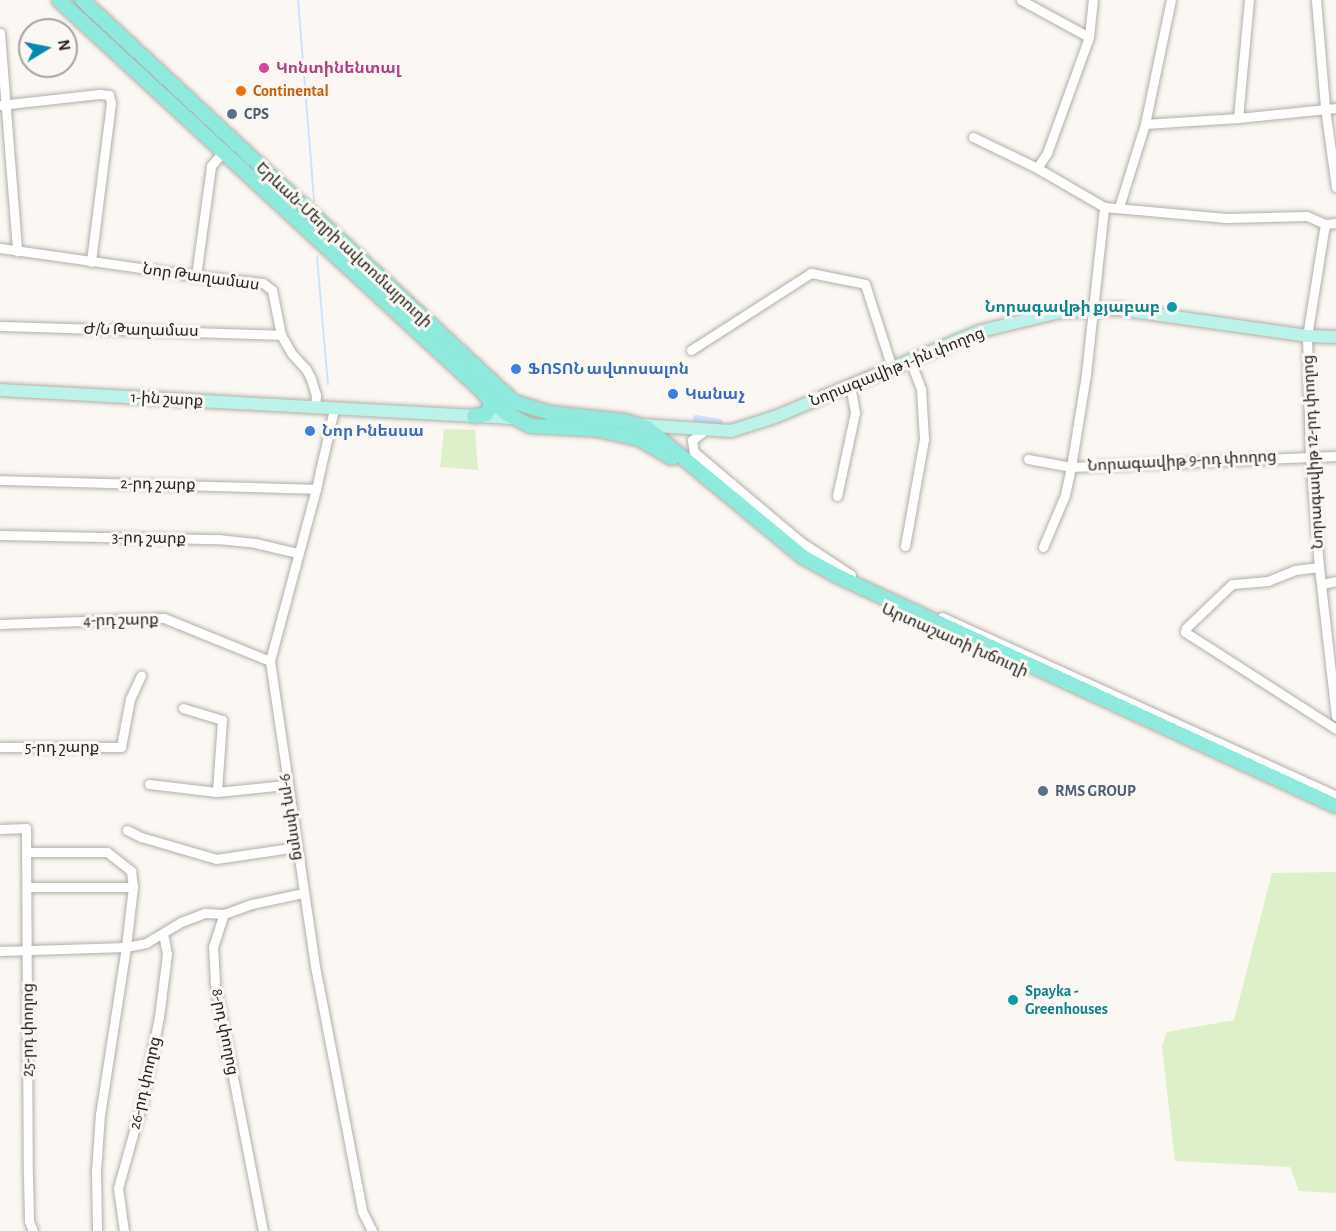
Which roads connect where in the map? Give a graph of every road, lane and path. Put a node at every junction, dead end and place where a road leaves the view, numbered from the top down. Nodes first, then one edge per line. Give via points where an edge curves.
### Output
1 (59, 0) edge
2 (82, 0) edge
3 (1021, 0) edge
4 (1094, 0) edge
5 (1171, 0) edge
6 (1249, 0) edge
7 (1316, 0) edge
8 (0, 33) edge
9 (1089, 38) junction
10 (3, 105) edge
11 (1325, 108) junction
12 (1336, 108) edge
13 (1238, 118) junction
14 (1145, 124) junction
15 (973, 138) dead end
16 (222, 153) junction
17 (1037, 168) junction
18 (1336, 187) edge
19 (1104, 207) junction
20 (1119, 207) junction
21 (1336, 223) edge
22 (1325, 224) junction
23 (0, 248) edge
24 (17, 251) junction
25 (91, 262) junction
26 (196, 276) junction
27 (1092, 310) junction
28 (0, 326) edge
29 (281, 335) junction
30 (1307, 336) junction
31 (1336, 337) edge
32 (691, 350) dead end
33 (910, 360) junction
34 (892, 368) junction
35 (850, 386) junction
36 (0, 390) edge
37 (483, 393) junction
38 (315, 408) junction
39 (334, 409) junction
40 (474, 416) junction
41 (574, 417) junction
42 (512, 418) junction
43 (638, 424) junction
44 (599, 430) junction
45 (706, 430) junction
46 (1310, 456) junction
47 (1336, 456) edge
48 (1028, 459) dead end
49 (1071, 466) junction
50 (0, 480) edge
51 (316, 489) junction
52 (837, 496) dead end
53 (0, 535) edge
54 (905, 546) dead end
55 (1042, 547) dead end
56 (297, 553) junction
57 (1318, 567) junction
58 (1336, 581) edge
59 (1322, 584) junction
60 (0, 624) edge
61 (270, 661) junction
62 (141, 675) dead end
63 (183, 708) dead end
64 (1336, 716) edge
65 (1336, 729) edge
66 (0, 747) edge
67 (149, 784) dead end
68 (286, 785) junction
69 (217, 792) junction
70 (1336, 796) edge
71 (1336, 806) edge
72 (1336, 815) edge
73 (0, 829) edge
74 (127, 830) dead end
75 (297, 847) junction
76 (26, 852) junction
77 (27, 887) junction
78 (133, 887) junction
79 (303, 893) junction
80 (224, 914) junction
81 (163, 934) junction
82 (126, 947) junction
83 (0, 951) edge
84 (28, 952) junction
85 (367, 1230) edge
86 (33, 1231) edge
87 (97, 1231) edge
88 (124, 1231) edge
89 (263, 1231) edge

1 - 16 highway, Երևան-Մեղրի ավտոմայրուղի
2 - 41 highway, Երևան-Մեղրի ավտոմայրուղի via 506,396 529,409
3 - 9 street
4 - 9 street
5 - 14 street
6 - 13 street
7 - 11 street
8 - 10 street
9 - 17 street via 1047,153
10 - 24 street
10 - 25 street via 109,95
11 - 12 street
11 - 13 street
11 - 18 street
13 - 14 street
14 - 20 street
15 - 17 street
16 - 26 street via 211,166
16 - 37 highway, Երևան-Մեղրի ավտոմայրուղի
17 - 19 street
19 - 20 street
19 - 27 street
20 - 22 street via 1227,218 1307,216
21 - 22 street
22 - 30 street, Նորագավիթ 12-րդ փողոց
23 - 24 street, Նոր Թաղամաս
24 - 25 street, Նոր Թաղամաս
25 - 26 street, Նոր Թաղամաս
26 - 29 street, Նոր Թաղամաս via 263,283 272,290
27 - 30 main road, Նորագավիթ 1-ին փողոց via 1152,313
27 - 33 main road, Նորագավիթ 1-ին փողոց via 1012,322
27 - 49 street
28 - 29 street, Ժ/Ն Թաղամաս
29 - 38 street, Նոր Թաղամաս via 311,379
30 - 31 main road, Նորագավիթ 1-ին փողոց
30 - 46 street, Նորագավիթ 12-րդ փողոց
32 - 34 street via 811,273 865,284
33 - 34 main road, Նորագավիթ 1-ին փողոց
33 - 54 street via 921,389 924,439
34 - 35 main road, Նորագավիթ 1-ին փողոց
35 - 45 main road, Նորագավիթ 1-ին փողոց via 731,431
35 - 52 street via 855,413
36 - 38 main road, 1-ին շարք
37 - 40 highway via 490,408 486,414
37 - 42 highway, Երևան-Մեղրի ավտոմայրուղի
38 - 39 main road, 1-ին շարք
39 - 40 main road
39 - 51 street, 9-րդ փողոց
40 - 42 main road
41 - 42 highway
41 - 43 highway, Երևան-Մեղրի ավտոմայրուղի
42 - 44 highway, Երևան-Մեղրի ավտոմայրուղի via 531,426
43 - 44 highway via 627,429
43 - 45 main road, Նորագավիթ 1-ին փողոց
43 - 71 highway, Արտաշատի խճուղի via 660,437 803,557 837,576
44 - 72 highway, Արտաշատի խճուղի via 639,439 661,449 792,559 830,583
45 - 70 street, Արտաշատի խճուղի via 692,440 694,452 801,542 842,571
46 - 47 street, Նորագավիթ 9-րդ փողոց
46 - 49 street, Նորագավիթ 9-րդ փողոց
46 - 57 street, Նորագավիթ 12-րդ փողոց
48 - 49 street, Նորագավիթ 9-րդ փողոց
49 - 55 street via 1065,495
50 - 51 street, 2-րդ շարք
51 - 56 street, 9-րդ փողոց
53 - 56 street, 3-րդ շարք via 218,539
56 - 61 street, 9-րդ փողոց
57 - 59 street, Նորագավիթ 12-րդ փողոց
57 - 65 street via 1295,570 1268,581 1233,584 1185,632
58 - 59 street
59 - 64 street, Նորագավիթ 12-րդ փողոց
60 - 61 street, 4-րդ շարք via 164,618
61 - 68 street, 9-րդ փողոց
62 - 66 street, 5-րդ շարք via 130,699 121,747
63 - 69 street via 222,720
67 - 69 street
68 - 69 street
68 - 75 street, 9-րդ փողոց
73 - 76 street, 25-րդ փողոց via 26,828
74 - 75 street via 216,859
75 - 79 street, 9-րդ փողոց
76 - 77 street, 25-րդ փողոց
76 - 78 street via 107,852 130,871
77 - 78 street
77 - 84 street, 25-րդ փողոց
78 - 82 street
79 - 80 street
79 - 85 street, 9-րդ փողոց
80 - 81 street via 205,913
80 - 89 street, 8-րդ փողոց via 213,947 215,983
81 - 82 street
81 - 88 street, 26-րդ փողոց via 167,954 159,1017 142,1102 118,1188
82 - 84 street
82 - 87 street via 100,1114
83 - 84 street
84 - 86 street, 25-րդ փողոց via 28,1176 29,1221

